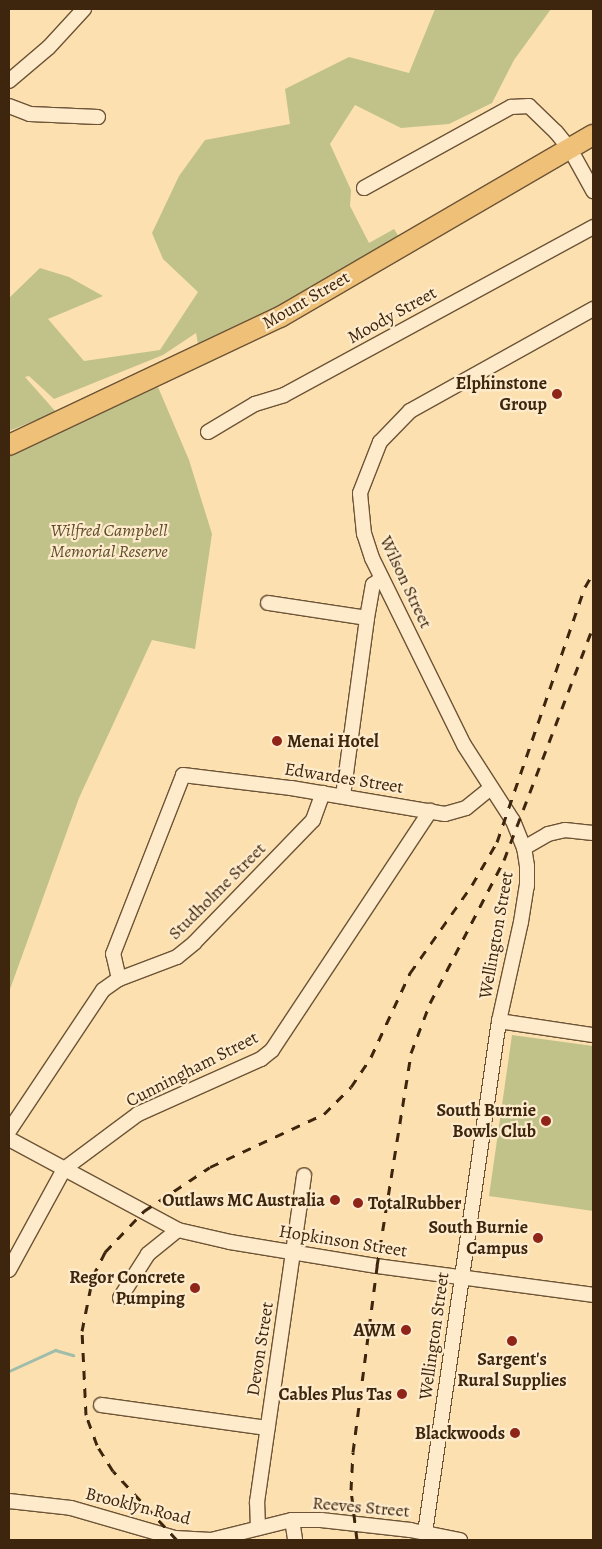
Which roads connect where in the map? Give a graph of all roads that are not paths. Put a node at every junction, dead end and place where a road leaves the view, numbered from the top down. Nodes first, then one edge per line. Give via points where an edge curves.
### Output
1 (84, 9) edge
2 (9, 81) edge
3 (9, 106) edge
4 (98, 117) dead end
5 (593, 135) edge
6 (572, 154) junction
7 (364, 188) dead end
8 (593, 191) edge
9 (593, 227) edge
10 (593, 309) edge
11 (208, 432) dead end
12 (9, 445) edge
13 (382, 578) junction
14 (268, 603) dead end
15 (367, 618) junction
16 (491, 788) junction
17 (323, 793) junction
18 (343, 796) junction
19 (430, 811) junction
20 (593, 833) edge
21 (524, 848) junction
22 (119, 979) junction
23 (499, 1021) junction
24 (593, 1035) edge
25 (9, 1131) edge
26 (9, 1139) edge
27 (64, 1169) junction
28 (304, 1175) dead end
29 (178, 1230) junction
30 (294, 1252) junction
31 (9, 1270) edge
32 (460, 1277) junction
33 (593, 1295) edge
34 (120, 1298) dead end
35 (101, 1405) dead end
36 (267, 1428) junction
37 (9, 1501) edge
38 (292, 1520) junction
39 (258, 1528) junction
40 (425, 1533) junction
41 (295, 1540) edge
42 (460, 1540) edge

1 - 2 street via 49,47
3 - 4 street via 30,114
5 - 6 highway, Mount Street
6 - 7 street via 529,106 511,106
6 - 8 street
6 - 12 highway, Mount Street via 280,317
9 - 11 street, Moody Street via 284,396 255,404
10 - 13 street, Wilson Street via 444,394 425,401 388,431 374,453 360,493 364,534
13 - 15 street via 373,585
13 - 16 street, Wilson Street via 450,718
14 - 15 street
15 - 18 street
16 - 19 street, Edwardes Street via 458,812
16 - 21 street, Wilson Street via 513,820
17 - 18 street, Edwardes Street
17 - 22 street, Studholme Street via 314,820 194,943 177,957
17 - 22 street, Edwardes Street via 183,775 113,954
18 - 19 street, Edwardes Street
19 - 27 street, Cunningham Street via 272,1050 261,1059 138,1114
20 - 21 street via 565,830 548,834
21 - 23 street, Wellington Street via 527,886
22 - 25 street, Studholme Street via 103,990
23 - 24 street
23 - 32 street, Wellington Street
26 - 27 street, Hopkinson Street
27 - 29 street, Hopkinson Street
27 - 31 street, Cunningham Street
28 - 30 street, Devon Street
29 - 30 street, Hopkinson Street
29 - 34 street via 148,1254
30 - 32 street, Hopkinson Street
30 - 36 street, Devon Street
32 - 33 street, Hopkinson Street
32 - 40 street, Wellington Street
35 - 36 street
36 - 39 street, Devon Street via 257,1502
37 - 39 street, Brooklyn Road via 71,1508 175,1538 211,1540
38 - 39 street, Reeves Street
38 - 40 street, Reeves Street via 353,1522
38 - 41 street
40 - 42 street, Reeves Street

